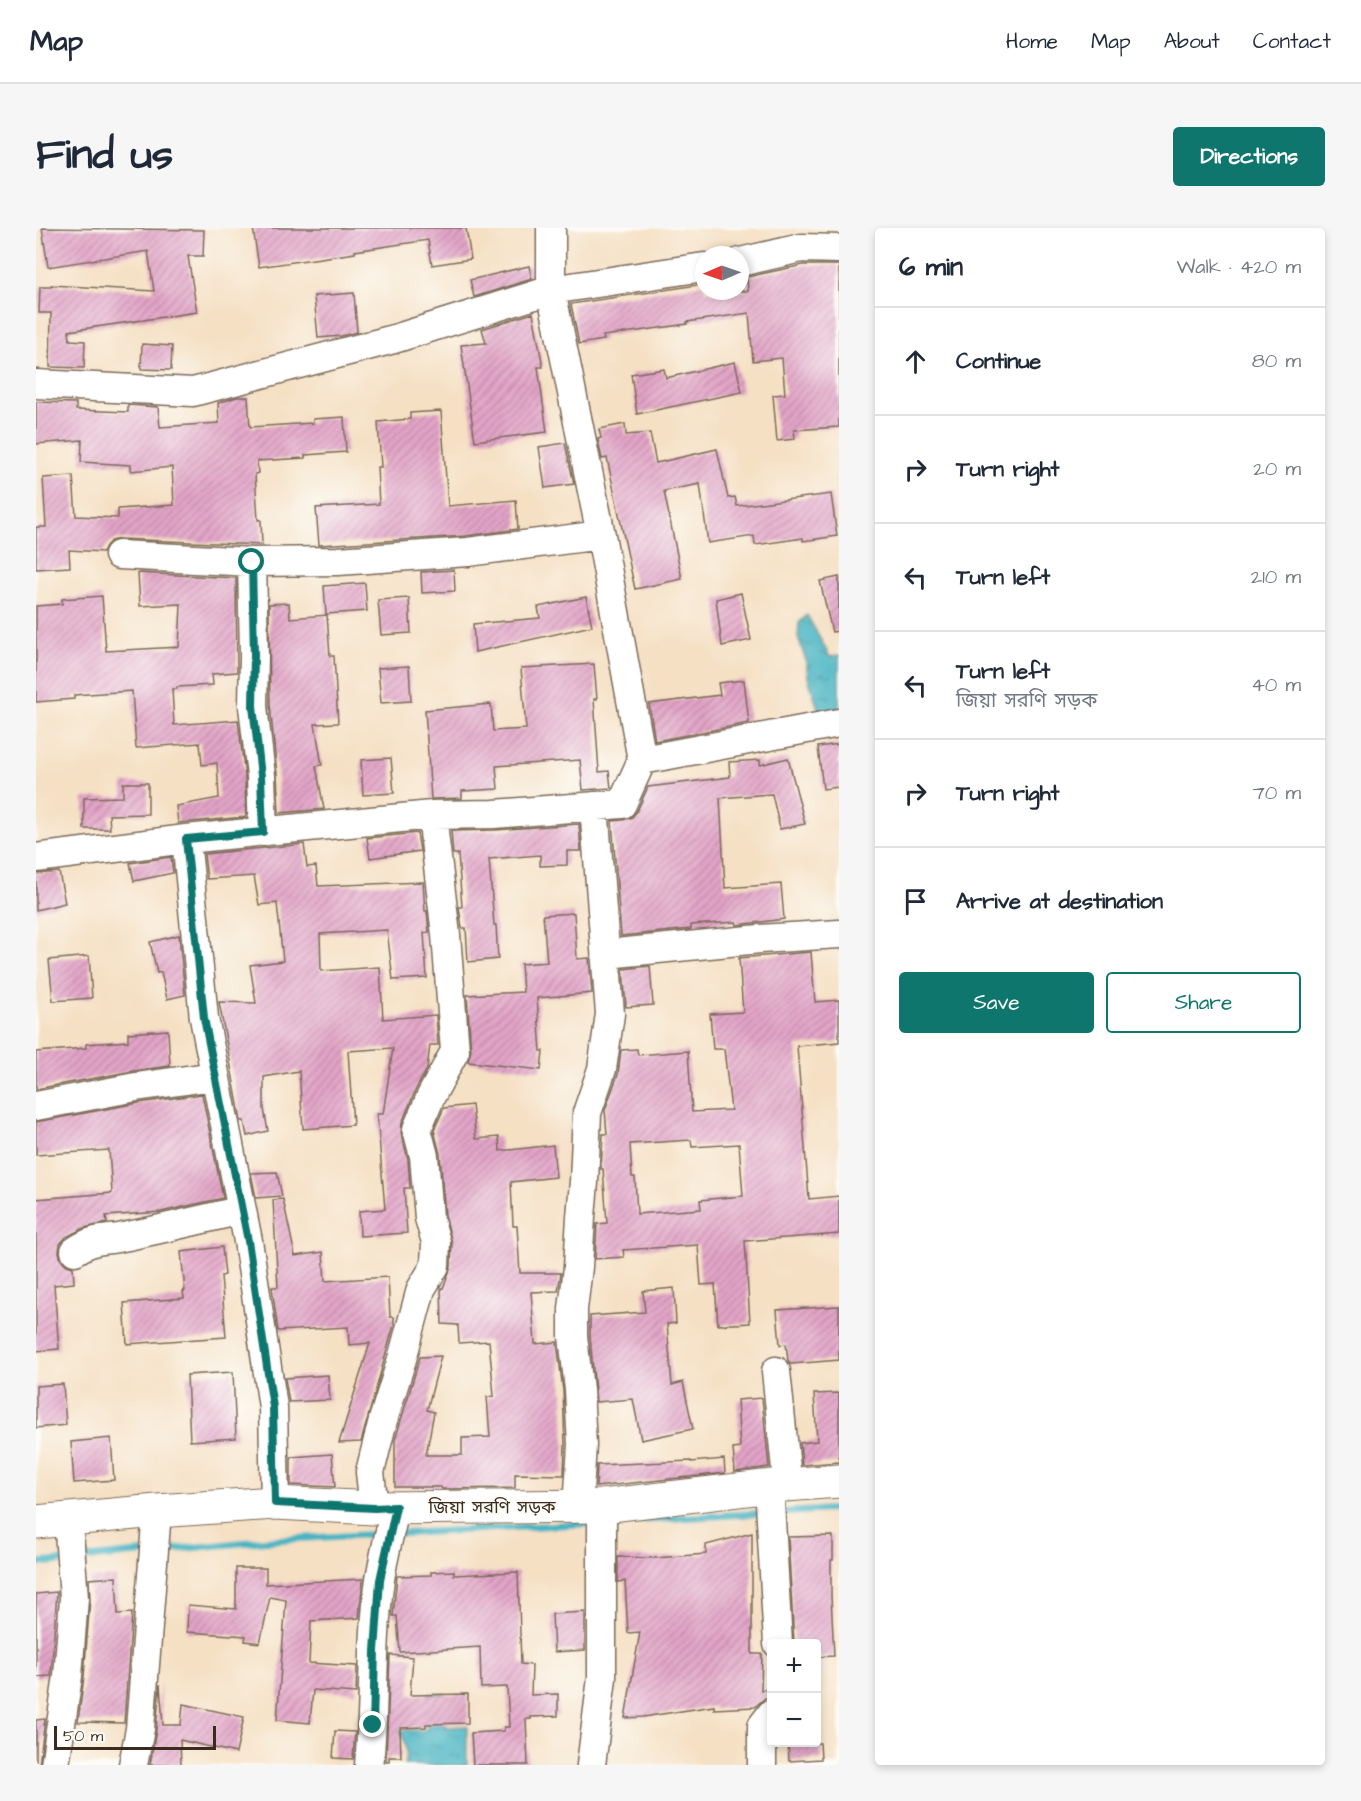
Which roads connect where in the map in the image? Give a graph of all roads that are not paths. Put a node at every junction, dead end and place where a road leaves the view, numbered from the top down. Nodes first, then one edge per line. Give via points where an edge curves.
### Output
1 (551, 228) edge
2 (839, 249) edge
3 (749, 260) edge
4 (695, 268) edge
5 (551, 290) junction
6 (36, 384) edge
7 (601, 535) junction
8 (119, 555) dead end
9 (252, 562) junction
10 (839, 723) edge
11 (642, 760) junction
12 (594, 806) junction
13 (432, 815) junction
14 (263, 832) junction
15 (186, 839) junction
16 (36, 858) edge
17 (839, 934) edge
18 (606, 954) junction
19 (215, 1076) junction
20 (36, 1107) edge
21 (242, 1210) junction
22 (75, 1251) dead end
23 (776, 1371) dead end
24 (839, 1481) edge
25 (776, 1486) junction
26 (275, 1503) junction
27 (385, 1507) junction
28 (590, 1507) junction
29 (157, 1511) junction
30 (68, 1519) junction
31 (36, 1522) edge
32 (778, 1639) edge
33 (766, 1722) edge
34 (55, 1765) edge
35 (133, 1765) edge
36 (369, 1765) edge
37 (591, 1765) edge
38 (762, 1765) edge

1 - 5 street
2 - 3 street via 801,248
4 - 5 street
5 - 6 street via 394,339 193,392
5 - 7 street
7 - 9 street via 468,552
7 - 11 street
8 - 9 street
9 - 14 street via 253,706
10 - 11 street
11 - 12 street via 622,804
12 - 13 street
12 - 18 street
13 - 14 street
13 - 27 street via 455,1051 417,1129 436,1242 435,1266 422,1289 370,1472
14 - 15 street
15 - 16 street
15 - 19 street via 204,1018
17 - 18 street
18 - 28 street via 610,1014 602,1069 587,1113 573,1309
19 - 20 street
19 - 21 street
21 - 22 street via 88,1242
21 - 26 street via 273,1407
23 - 25 street via 787,1479
24 - 25 main road, জিয়া সরণি সড়ক
25 - 28 main road, জিয়া সরণি সড়ক
25 - 32 street via 770,1503
26 - 27 main road, জিয়া সরণি সড়ক
26 - 29 main road, জিয়া সরণি সড়ক
27 - 28 main road, জিয়া সরণি সড়ক
27 - 36 street
28 - 37 street via 602,1678
29 - 30 main road, জিয়া সরণি সড়ক
29 - 35 street via 140,1730
30 - 31 main road, জিয়া সরণি সড়ক
30 - 34 street via 74,1598
33 - 38 street

